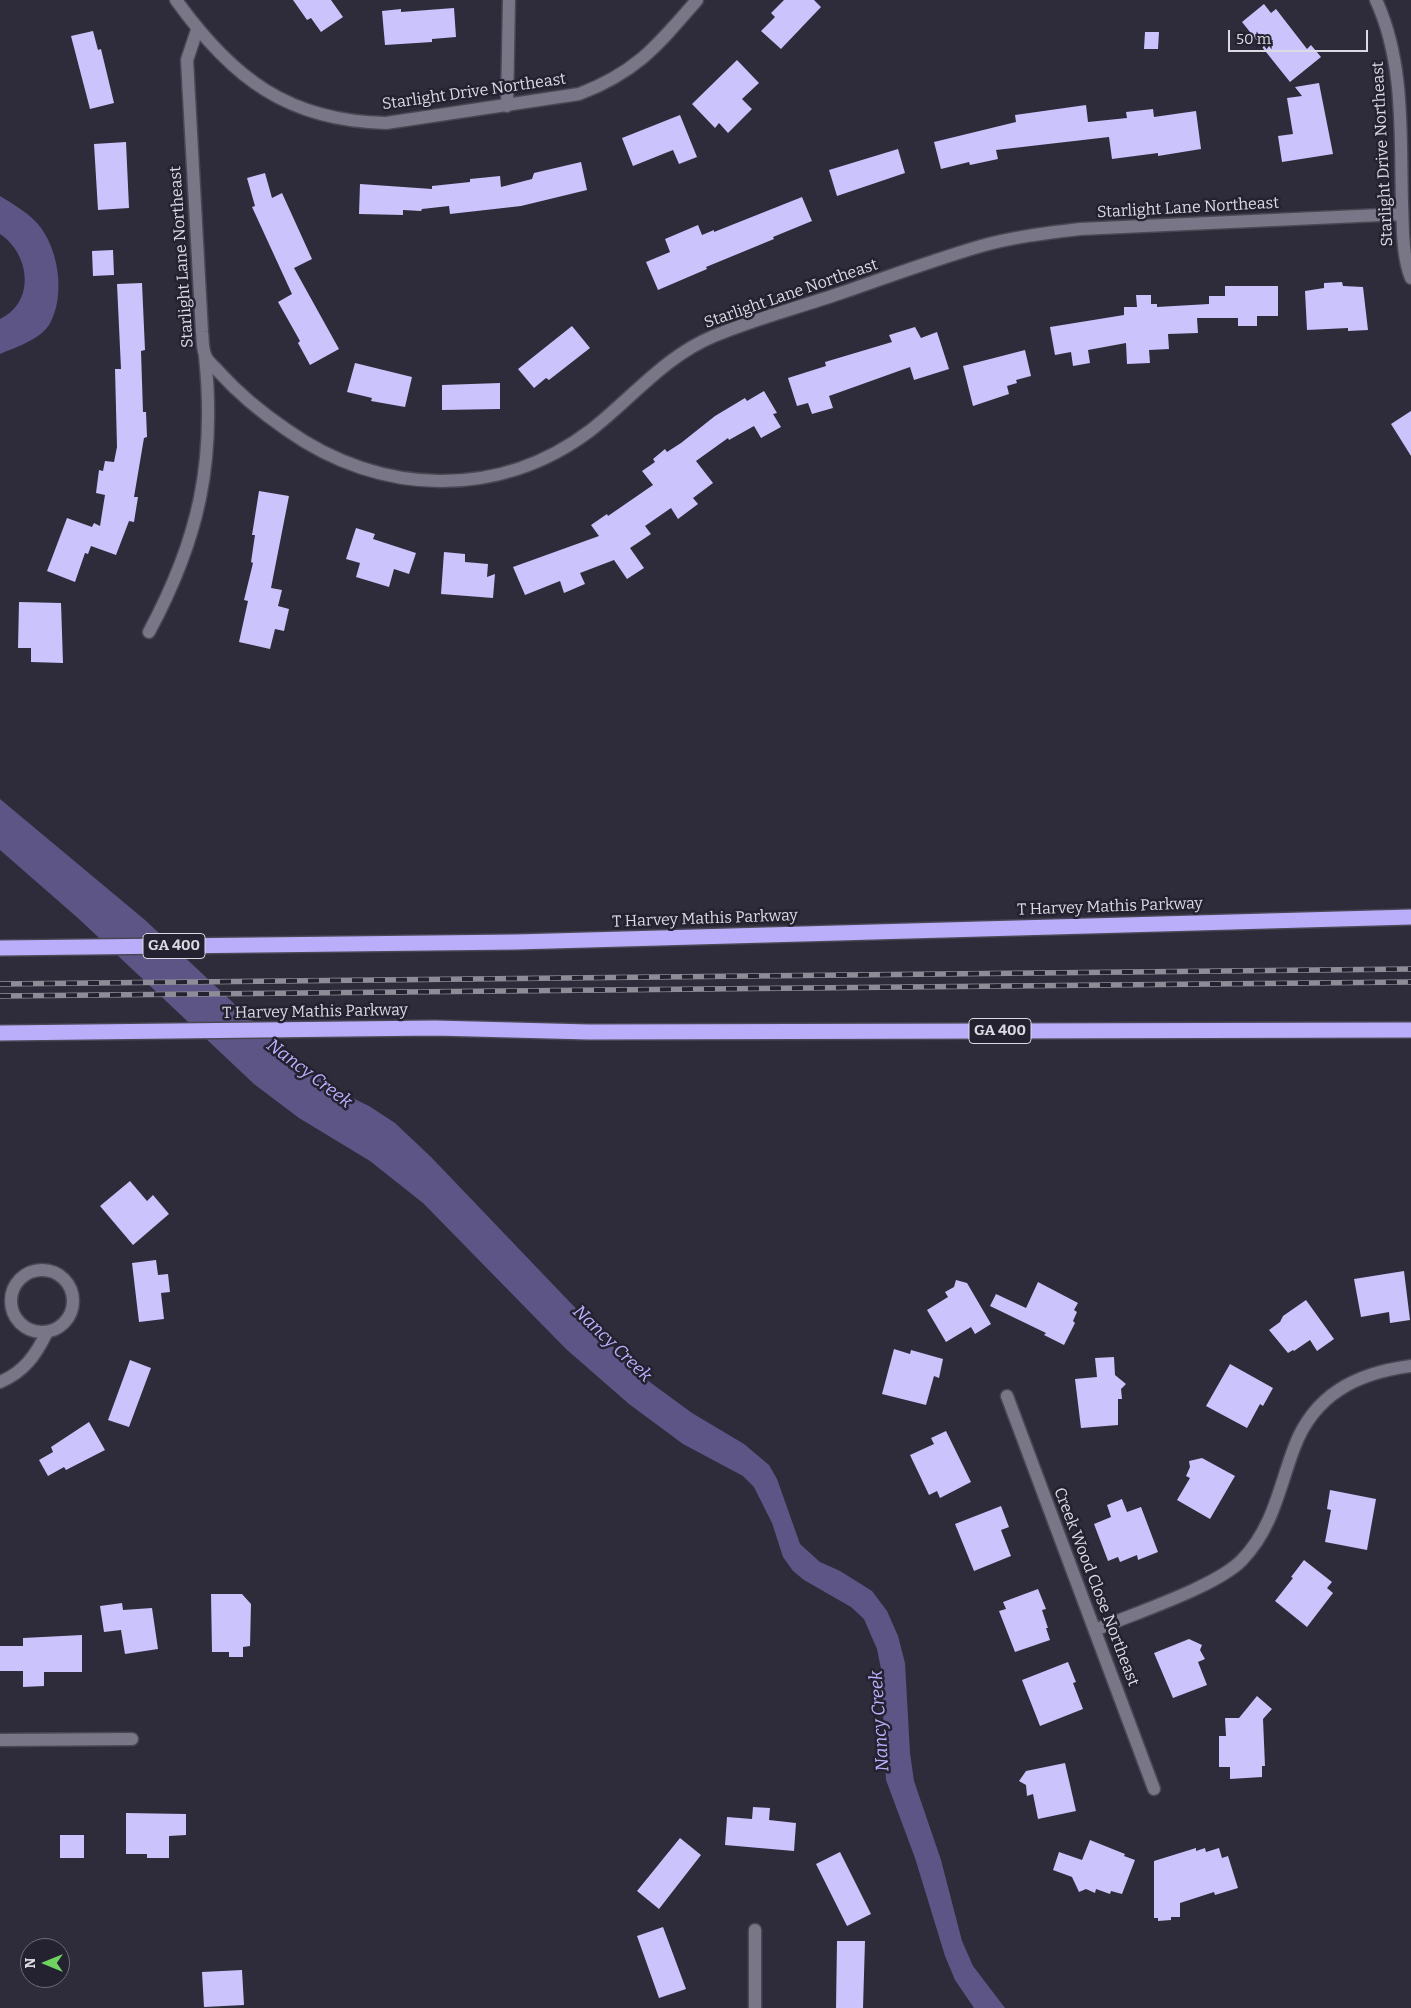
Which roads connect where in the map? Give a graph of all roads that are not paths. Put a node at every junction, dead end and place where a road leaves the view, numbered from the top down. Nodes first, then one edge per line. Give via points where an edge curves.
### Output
1 (176, 0) edge
2 (509, 0) edge
3 (697, 0) edge
4 (1376, 0) edge
5 (197, 30) junction
6 (508, 106) junction
7 (1402, 214) junction
8 (1411, 278) edge
9 (205, 356) junction
10 (149, 632) dead end
11 (1411, 917) edge
12 (0, 948) edge
13 (1411, 1030) edge
14 (0, 1033) edge
15 (48, 1332) junction
16 (1411, 1366) edge
17 (0, 1382) edge
18 (1007, 1396) dead end
19 (1095, 1630) junction
20 (132, 1739) dead end
21 (0, 1740) edge
22 (1154, 1788) dead end
23 (755, 1930) dead end
24 (755, 2008) edge

1 - 5 street, Starlight Drive Northeast
2 - 6 street
3 - 6 street, Starlight Drive Northeast via 658,44 629,70 605,84 579,94
4 - 7 street, Starlight Drive Northeast via 1393,47 1398,77
5 - 6 street, Starlight Drive Northeast via 226,60 258,85 298,108 326,117 386,123
5 - 9 street, Starlight Lane Northeast via 187,60
7 - 8 street, Starlight Drive Northeast
7 - 9 street, Starlight Lane Northeast via 1080,229 1030,235 982,246 714,336 663,366 592,429 561,451 516,470 464,481 430,482 390,477 331,456 262,413
9 - 10 street via 209,428 201,499 181,568
11 - 12 highway, T Harvey Mathis Parkway / GA 400 via 516,942
13 - 14 highway, T Harvey Mathis Parkway / GA 400 via 589,1032 435,1028
15 - 15 street via 27,1329 16,1318 11,1304 16,1284 32,1271 42,1269 61,1276 73,1298 71,1314 66,1322
15 - 17 street via 34,1358 12,1377
16 - 19 street via 1362,1377 1333,1393 1320,1405 1294,1447 1267,1526 1240,1562 1215,1578
18 - 19 street, Creek Wood Close Northeast
19 - 22 street, Creek Wood Close Northeast
20 - 21 street
23 - 24 street

